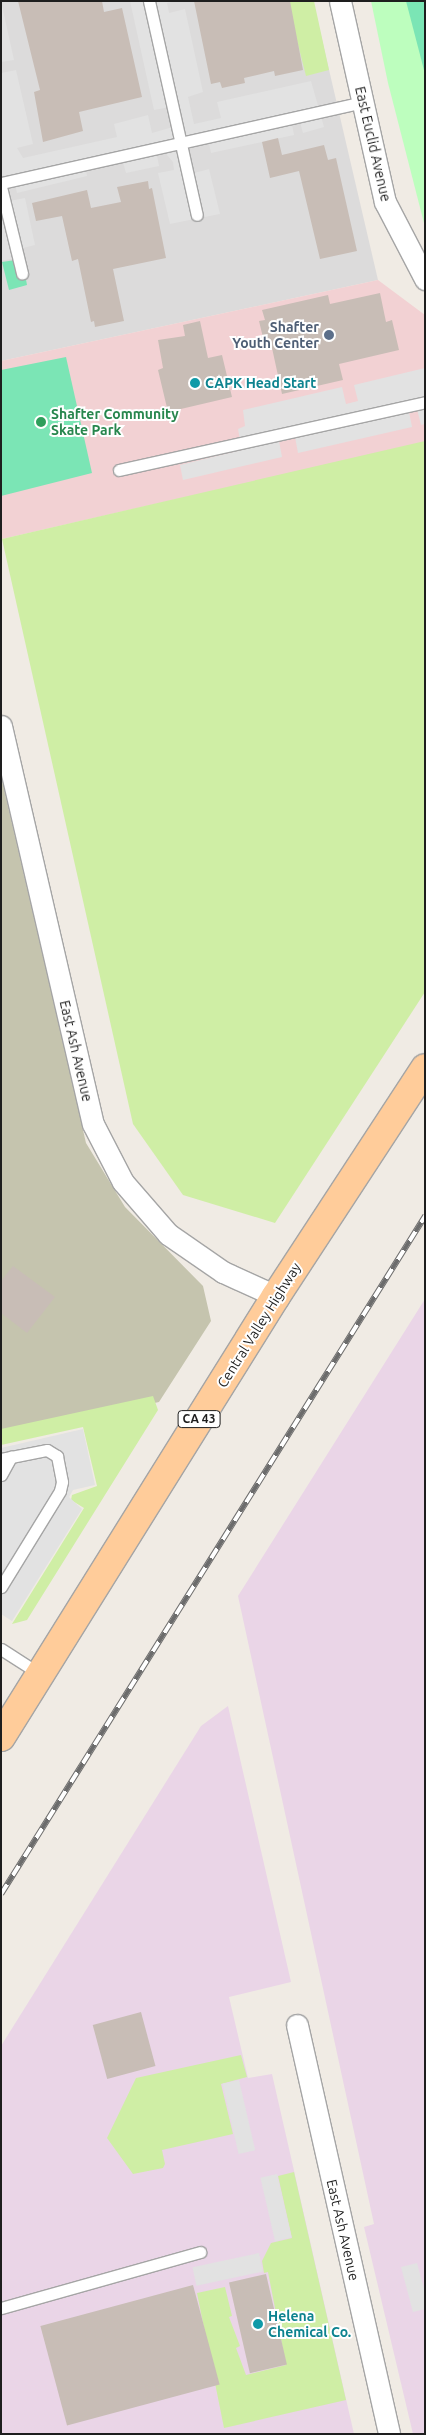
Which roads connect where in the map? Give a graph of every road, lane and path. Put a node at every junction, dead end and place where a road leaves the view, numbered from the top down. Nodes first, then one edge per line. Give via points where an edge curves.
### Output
1 (149, 1) edge
2 (340, 1) edge
3 (363, 102) junction
4 (181, 144) junction
5 (1, 183) edge
6 (1, 187) edge
7 (197, 215) dead end
8 (22, 272) dead end
9 (425, 279) edge
10 (425, 402) edge
11 (120, 470) dead end
12 (1, 726) edge
13 (425, 1068) edge
14 (276, 1296) junction
15 (6, 1458) edge
16 (1, 1475) edge
17 (1, 1587) edge
18 (1, 1649) edge
19 (40, 1674) junction
20 (1, 1737) edge
21 (297, 2025) dead end
22 (200, 2252) dead end
23 (1, 2308) edge
24 (389, 2434) edge

1 - 4 lane
2 - 3 street, East Euclid Avenue
3 - 4 lane
3 - 9 street, East Euclid Avenue via 386,202
4 - 5 lane
4 - 7 lane
6 - 8 lane
10 - 11 lane
12 - 14 street, East Ash Avenue via 93,1124 123,1182 168,1234 223,1272
13 - 14 main road, Central Valley Highway / CA 43
14 - 19 main road, Central Valley Highway / CA 43
15 - 16 lane
15 - 17 lane via 47,1450 57,1456 62,1482 60,1491
18 - 19 lane
19 - 20 main road, Central Valley Highway / CA 43
21 - 24 street, East Ash Avenue
22 - 23 lane

